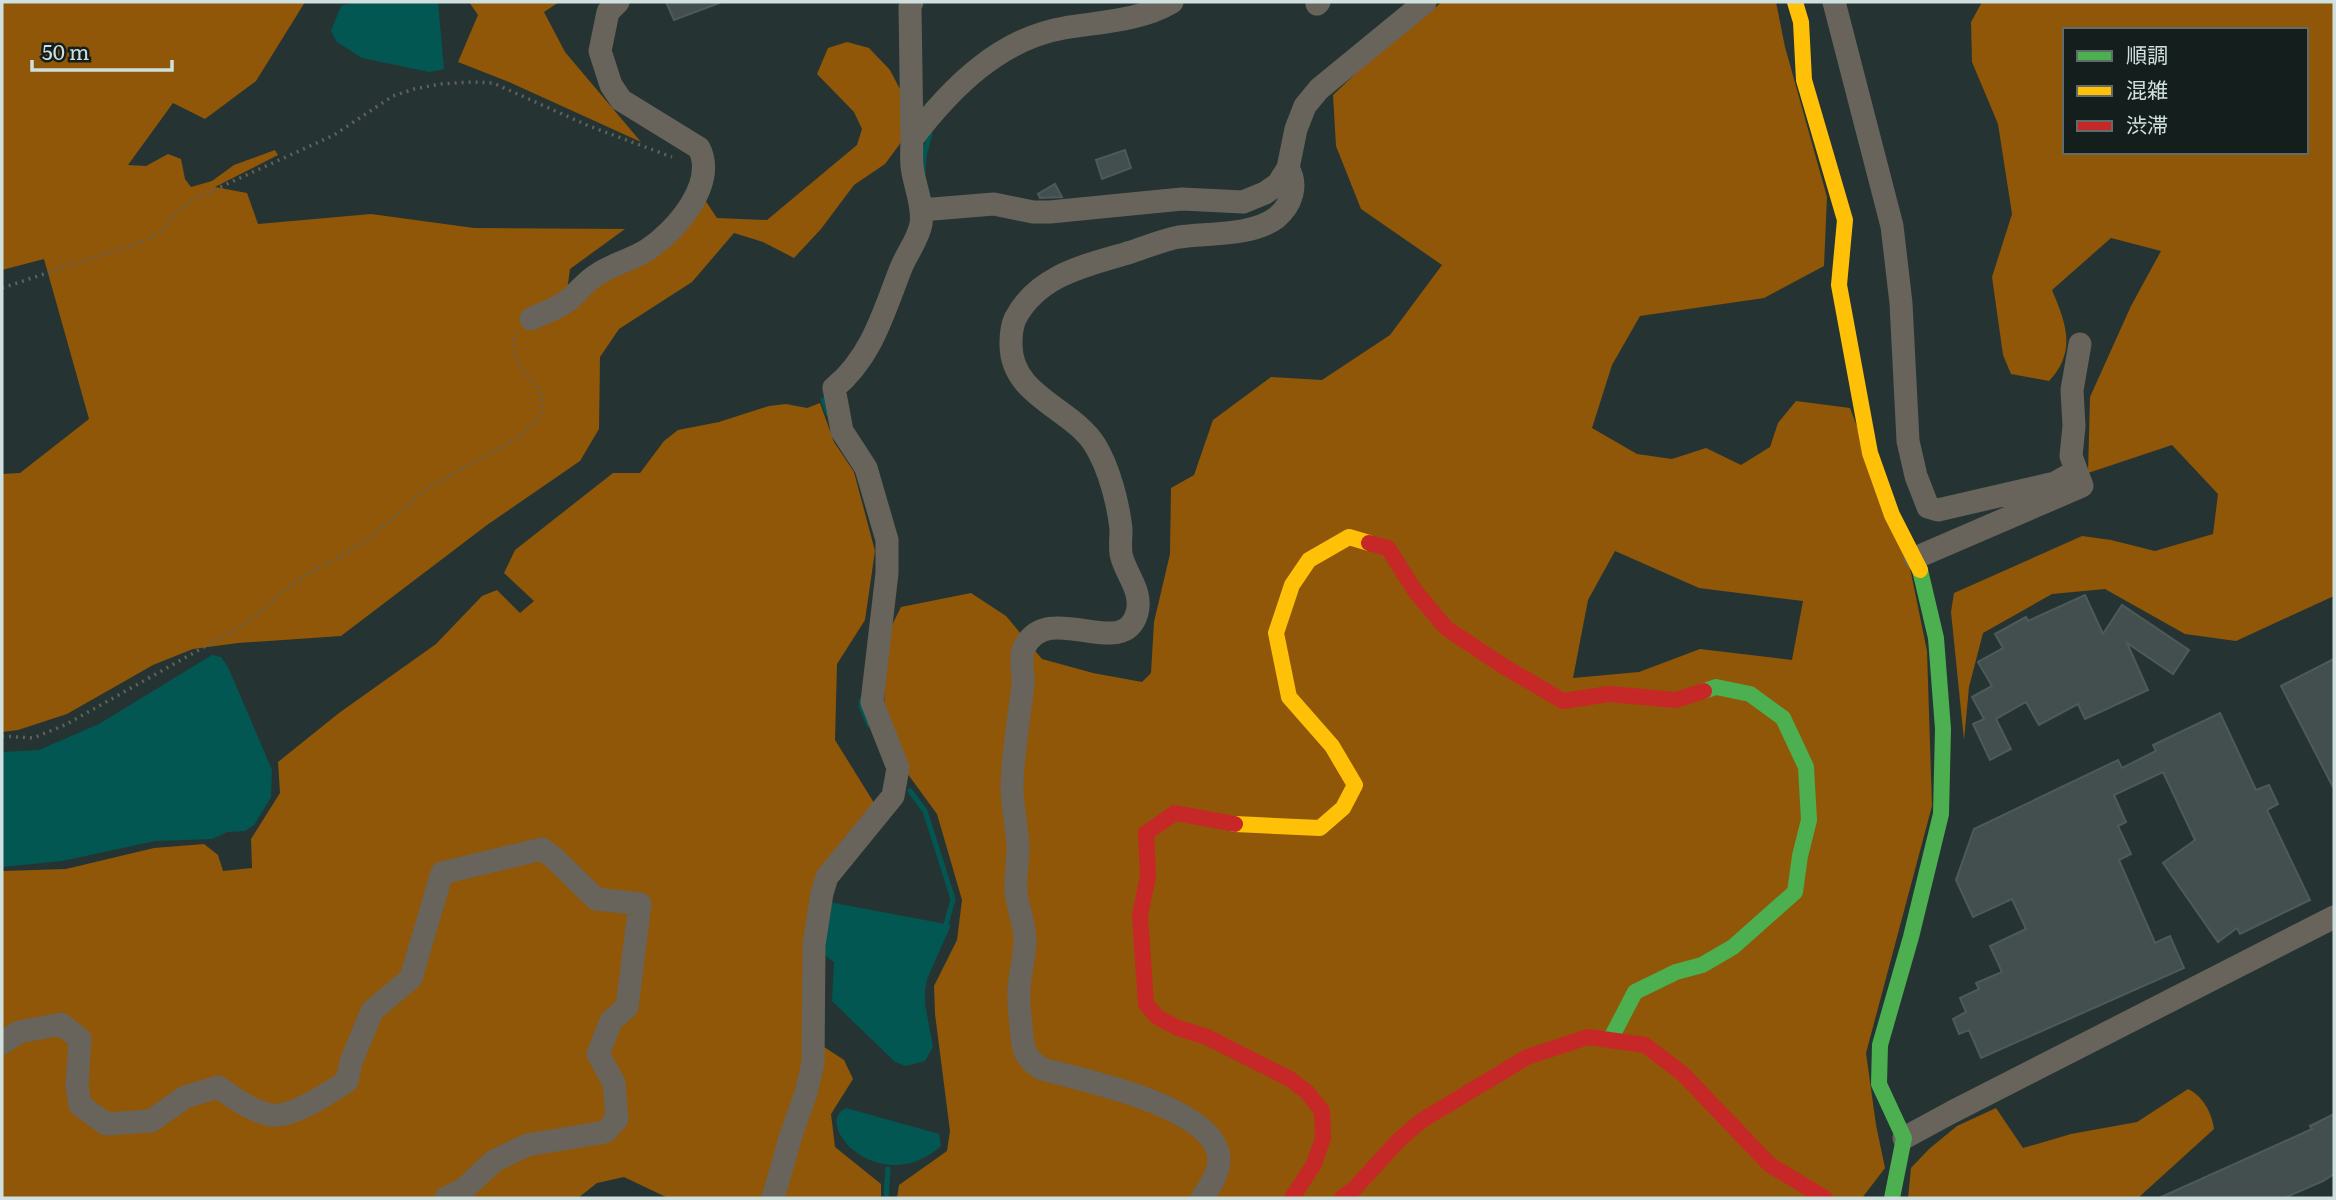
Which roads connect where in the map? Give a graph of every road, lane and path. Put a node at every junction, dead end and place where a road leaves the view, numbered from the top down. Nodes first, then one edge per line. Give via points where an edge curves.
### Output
1 (618, 2) edge
2 (912, 2) edge
3 (1172, 2) edge
4 (1425, 2) edge
5 (1795, 2) edge
6 (1834, 2) edge
7 (912, 139) junction
8 (704, 158) junction
9 (1288, 168) junction
10 (927, 210) junction
11 (2, 288) edge
12 (531, 319) joint
13 (2080, 344) dead end
14 (2076, 471) junction
15 (1915, 558) junction
16 (2, 736) edge
17 (2334, 917) edge
18 (1610, 1040) junction
19 (2, 1043) edge
20 (1905, 1138) junction
21 (446, 1198) edge
22 (773, 1198) edge
23 (1202, 1198) edge
24 (1292, 1198) edge
25 (1342, 1198) edge
26 (1825, 1198) edge
27 (1892, 1198) edge

1 - 8 street via 608,12 600,51 611,85 621,100 691,141
2 - 7 street
3 - 7 street via 1144,15 1041,32 1000,51 964,80
4 - 9 street via 1319,89 1305,106
5 - 15 street via 1801,22 1804,80 1844,220 1839,285 1870,453 1892,515
6 - 14 street via 1892,226 1908,441 1928,508 1938,510 2055,483
7 - 10 street via 912,165
8 - 11 path via 693,162 647,149 493,83 414,89 393,96 334,135 194,199 149,239
8 - 12 street via 701,189 665,234 646,250 596,275 567,301
9 - 10 street via 1278,184 1243,202 1182,199 1050,212 994,204
9 - 23 street via 1293,192 1276,218 1222,234 1177,237 1067,272 1034,293 1014,321 1011,335 1018,374 1097,448 1116,503 1122,557 1139,606 1132,625 1115,634 1050,629 1024,648 1012,801 1017,832 1016,894 1025,932 1019,991 1024,1051 1042,1069 1166,1106 1207,1133 1216,1144 1218,1169
10 - 22 street via 881,324 851,371 834,388 842,431 866,468 887,540 872,702 898,768 893,796 827,877 822,893 814,945 813,1063
12 - 16 path via 514,338 521,369 540,390 543,408 527,429 425,490 365,542 285,589 247,623 65,725 33,737
13 - 14 street via 2072,390 2071,456
14 - 15 street via 2082,486
15 - 20 street via 1936,638 1943,729 1941,814 1880,1045 1879,1084
17 - 20 street
18 - 24 street via 1635,992 1734,947 1795,892 1809,820 1806,767 1783,718 1750,694 1716,687 1676,700 1609,694 1563,701 1446,628 1388,548 1349,537 1309,560 1292,585 1276,633 1289,697 1332,746 1355,785 1343,808 1320,828 1232,824 1175,813 1146,833 1148,876 1140,915 1146,1004 1157,1017 1290,1079 1322,1111 1323,1138 1314,1164
18 - 25 street via 1588,1037 1527,1057 1421,1121
18 - 26 street via 1645,1045 1682,1074 1770,1165
19 - 21 street via 19,1032 61,1024 80,1039 76,1086 80,1105 106,1124 151,1121 185,1097 218,1087 247,1106 274,1115 309,1105 347,1081 372,1011 411,978 442,873 542,849 596,899 640,904 627,1007 611,1021 598,1054 614,1083 617,1119 606,1132 527,1144 494,1161 464,1189
20 - 27 street

